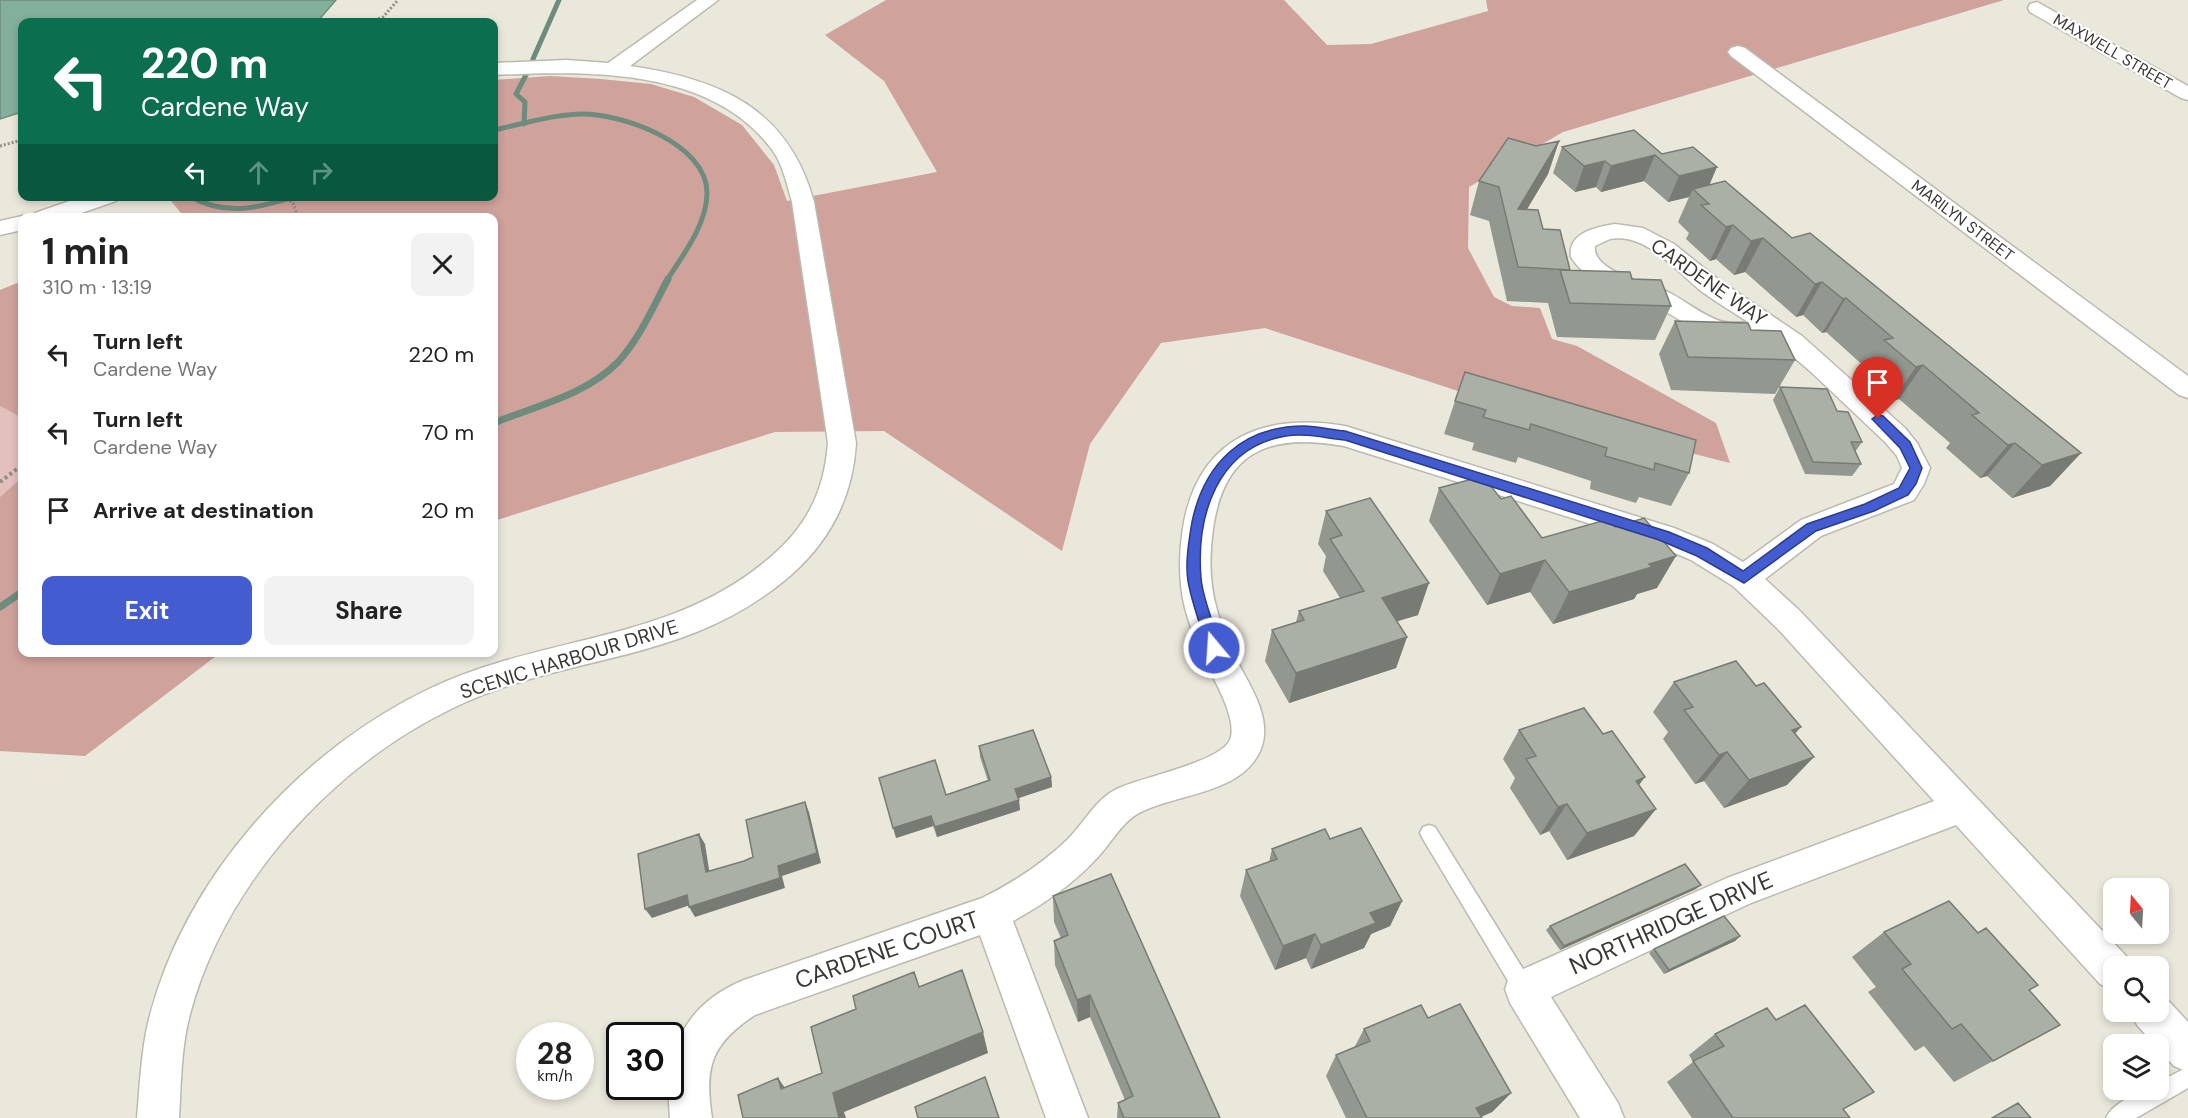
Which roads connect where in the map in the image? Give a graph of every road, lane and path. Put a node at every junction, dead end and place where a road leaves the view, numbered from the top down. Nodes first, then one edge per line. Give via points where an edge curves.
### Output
1 (398, 0) edge
2 (709, 0) edge
3 (2037, 8) dead end
4 (381, 18) edge
5 (1738, 52) dead end
6 (498, 69) edge
7 (612, 69) junction
8 (2188, 94) edge
9 (18, 141) edge
10 (0, 146) edge
11 (93, 201) edge
12 (58, 213) edge
13 (18, 224) edge
14 (0, 228) edge
15 (1774, 329) junction
16 (2188, 389) edge
17 (18, 468) edge
18 (0, 482) edge
19 (1744, 578) junction
20 (1960, 808) junction
21 (1430, 833) dead end
22 (991, 913) junction
23 (2103, 959) edge
24 (1524, 989) junction
25 (2161, 1022) edge
26 (2188, 1052) edge
27 (2188, 1077) edge
28 (158, 1118) edge
29 (692, 1118) edge
30 (1067, 1118) edge
31 (1603, 1118) edge
32 (2116, 1118) edge

1 - 4 path
2 - 7 street
3 - 8 street, MAXWELL STREET
5 - 16 street, MARILYN STREET
6 - 7 street, SCENIC HARBOUR DRIVE
7 - 28 street, SCENIC HARBOUR DRIVE via 690,85 734,105 768,132 795,173 842,443 842,463 833,498 817,528 788,560 746,593 707,616 654,636 467,687 404,719 321,780 277,822 245,861 194,948 172,1006
9 - 10 path
11 - 12 street
13 - 14 street
15 - 15 street, CARDENE WAY via 1650,239 1612,230 1584,243 1584,260 1595,269 1711,326 1732,331
15 - 19 street, CARDENE WAY via 1895,435 1905,445 1916,468 1904,492 1811,528
17 - 18 path
19 - 20 street via 1789,620
19 - 22 street via 1702,552 1664,536 1345,436 1285,432 1246,445 1225,461 1211,481 1195,541 1194,579 1214,648 1246,716 1249,728 1245,745 1226,767 1123,803 1062,869 1029,893
20 - 23 street
20 - 24 street, NORTHRIDGE DRIVE via 1740,890
21 - 24 lane
22 - 29 street, CARDENE COURT via 744,999 726,1010 710,1026 691,1059 687,1094
22 - 30 street, CARDENE COURT
24 - 31 street
25 - 26 street
27 - 32 lane

